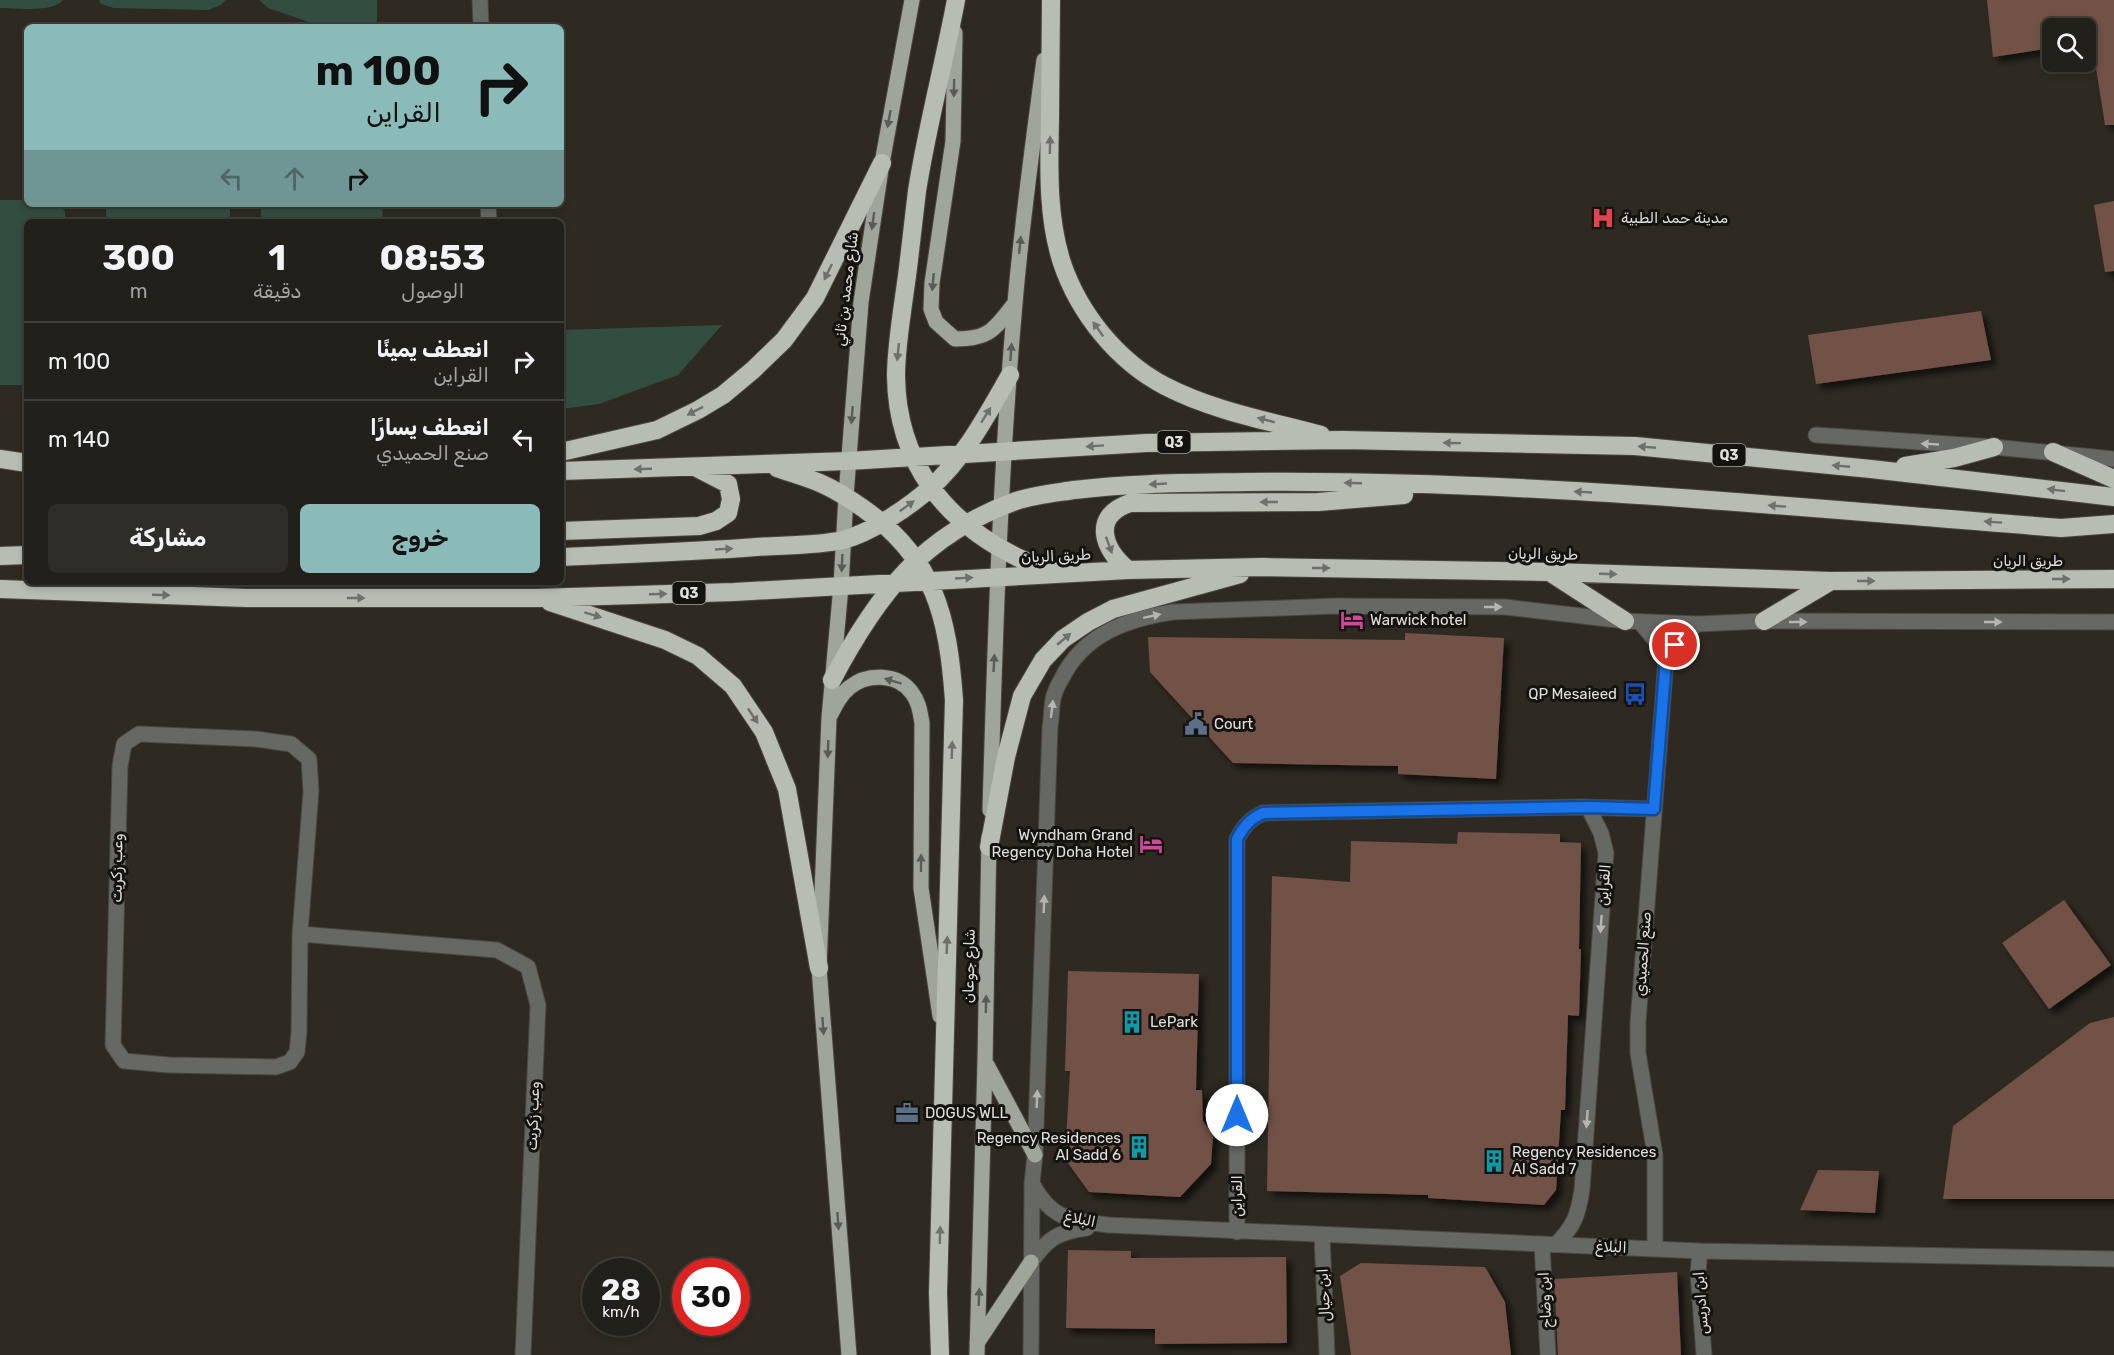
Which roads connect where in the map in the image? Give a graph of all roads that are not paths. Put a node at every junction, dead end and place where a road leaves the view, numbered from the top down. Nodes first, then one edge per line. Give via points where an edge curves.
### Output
1 (480, 0) edge
2 (912, 0) edge
3 (1051, 0) edge
4 (956, 4) edge
5 (481, 24) edge
6 (882, 163) junction
7 (1015, 303) junction
8 (1010, 375) junction
9 (1816, 435) dead end
10 (1343, 441) junction
11 (1994, 447) junction
12 (564, 451) edge
13 (2053, 452) junction
14 (1005, 453) junction
15 (962, 454) junction
16 (913, 457) junction
17 (0, 459) edge
18 (2114, 459) edge
19 (848, 461) junction
20 (24, 463) edge
21 (770, 465) junction
22 (697, 468) junction
23 (1870, 469) junction
24 (564, 471) edge
25 (0, 472) edge
26 (24, 472) edge
27 (2114, 479) edge
28 (1495, 487) junction
29 (930, 488) junction
30 (846, 496) junction
31 (2114, 497) edge
32 (1002, 507) junction
33 (883, 522) junction
34 (2114, 524) edge
35 (964, 525) junction
36 (564, 531) edge
37 (843, 540) junction
38 (1000, 548) junction
39 (24, 555) edge
40 (0, 556) edge
41 (564, 557) edge
42 (917, 559) junction
43 (1262, 567) junction
44 (1128, 570) junction
45 (1550, 572) junction
46 (1063, 573) junction
47 (999, 577) junction
48 (2114, 579) edge
49 (930, 580) junction
50 (1831, 581) junction
51 (894, 582) junction
52 (841, 586) junction
53 (0, 589) edge
54 (537, 598) junction
55 (1633, 621) junction
56 (1764, 621) junction
57 (2114, 622) edge
58 (1698, 624) junction
59 (1666, 659) junction
60 (832, 680) junction
61 (829, 718) junction
62 (1588, 807) junction
63 (1654, 809) junction
64 (989, 847) junction
65 (300, 934) junction
66 (819, 968) junction
67 (944, 1045) junction
68 (986, 1062) junction
69 (1035, 1155) junction
70 (1032, 1183) junction
71 (1108, 1225) junction
72 (1237, 1232) junction
73 (1322, 1235) junction
74 (1549, 1245) junction
75 (1655, 1248) junction
76 (1700, 1251) junction
77 (2114, 1259) edge
78 (1031, 1262) junction
79 (977, 1349) edge
80 (523, 1355) edge
81 (849, 1355) edge
82 (940, 1355) edge
83 (1031, 1355) edge
84 (1327, 1355) edge
85 (1548, 1355) edge
86 (1704, 1355) edge

1 - 5 street
2 -> 6 main road, شارع محمد بن ثاني
7 -> 3 main road
10 -> 3 highway via 1199,402 1163,385 1127,360 1104,338 1085,311 1062,263 1053,216 1049,165
4 -> 7 main road via 953,141 931,309 936,322 955,339 972,339 991,333
4 -> 16 highway via 918,190 896,374 902,431
6 -> 12 highway via 815,298 784,340 753,370 715,400 657,430
6 -> 19 main road, شارع محمد بن ثاني via 861,302
8 -> 7 main road
8 - 14 main road
15 -> 8 highway
11 -> 9 street
10 -> 14 highway, Q3 via 1198,441
23 -> 10 highway, Q3 via 1635,446
11 - 13 street
11 - 23 highway via 1923,464
13 - 18 street
13 - 27 highway
14 - 15 highway, Q3
14 - 32 main road
15 - 16 highway, Q3
15 - 29 highway
16 - 19 highway, Q3
16 - 29 highway
17 - 20 highway
19 - 21 highway, Q3
19 - 30 main road, شارع محمد بن ثاني
21 - 22 highway, Q3
21 - 30 highway
22 -> 24 highway, Q3
22 - 36 highway via 728,484 728,513 716,521 688,527
31 -> 23 highway, Q3
25 - 26 highway
28 -> 32 highway via 1172,483 1042,494
34 -> 28 highway via 2061,528
28 -> 44 highway via 1318,502 1130,503 1112,513 1105,532 1109,551
33 -> 29 highway
29 - 35 highway
30 - 33 highway
30 - 37 main road, شارع محمد بن ثاني
32 - 35 highway
32 - 38 main road
33 - 37 highway
33 - 42 highway
35 - 38 highway
35 - 42 highway
41 -> 37 highway
37 -> 52 main road, شارع محمد بن ثاني
38 - 46 highway
38 - 47 main road
39 - 40 highway
42 - 49 highway
42 - 51 highway
43 - 44 highway, طريق الريان / Q3
43 -> 45 highway, طريق الريان / Q3
64 -> 43 highway via 1022,696 1043,660 1063,639 1113,609
44 - 46 highway, طريق الريان / Q3
45 -> 50 highway, طريق الريان / Q3
45 - 55 highway
46 - 47 highway, طريق الريان / Q3
49 -> 47 highway, طريق الريان / Q3
64 -> 47 main road, شارع جوعان
50 -> 48 highway, طريق الريان / Q3
49 - 51 highway, طريق الريان / Q3
67 -> 49 highway via 954,700 951,660
50 - 56 highway
51 - 52 highway, طريق الريان / Q3
51 - 60 highway via 873,609
54 -> 52 highway, طريق الريان / Q3
52 - 60 main road
53 -> 54 highway, طريق الريان / Q3 via 246,598
54 -> 66 highway via 666,640 698,656 733,686 764,732 787,789
55 - 58 street
55 - 59 street via 1660,646
69 -> 55 street via 1050,727 1054,694 1067,669 1097,637 1149,616 1198,610 1505,607
56 -> 57 street
56 - 58 street
58 - 59 street via 1685,633
59 - 63 street, صنع الحميدي
60 - 61 main road
61 -> 66 main road
67 -> 61 main road via 921,888 920,707 904,684 874,677 848,688
62 - 63 street, القراين
62 - 72 street, القراين via 1263,813 1244,826 1237,839
62 -> 74 street, القراين via 1606,854 1583,1167 1575,1221 1567,1233
63 - 75 street, صنع الحميدي via 1637,1038 1655,1155
68 -> 64 main road, شارع جوعان
65 - 65 street, وعب زكريت via 311,791 309,759 291,744 256,740 138,734 124,744 120,766 113,1045 124,1061 276,1067 290,1062 297,1052 299,1031
65 - 80 street, وعب زكريت via 497,950 528,967 538,1005
66 -> 81 main road
82 -> 67 highway
68 - 69 main road
79 -> 68 main road, شارع جوعان
69 - 70 street
70 - 71 street, البلاغ via 1058,1215
70 - 78 street
71 - 72 street, البلاغ
71 - 78 street, البلاغ via 1058,1234
72 - 73 street, البلاغ
73 - 74 street, البلاغ
73 - 84 street, ابن حيال
74 - 75 street, البلاغ
74 - 85 street, ابن وضاح
75 - 76 street, البلاغ
76 - 77 street, البلاغ
76 - 86 street, ابن ادريس
78 - 79 main road
78 - 83 street

